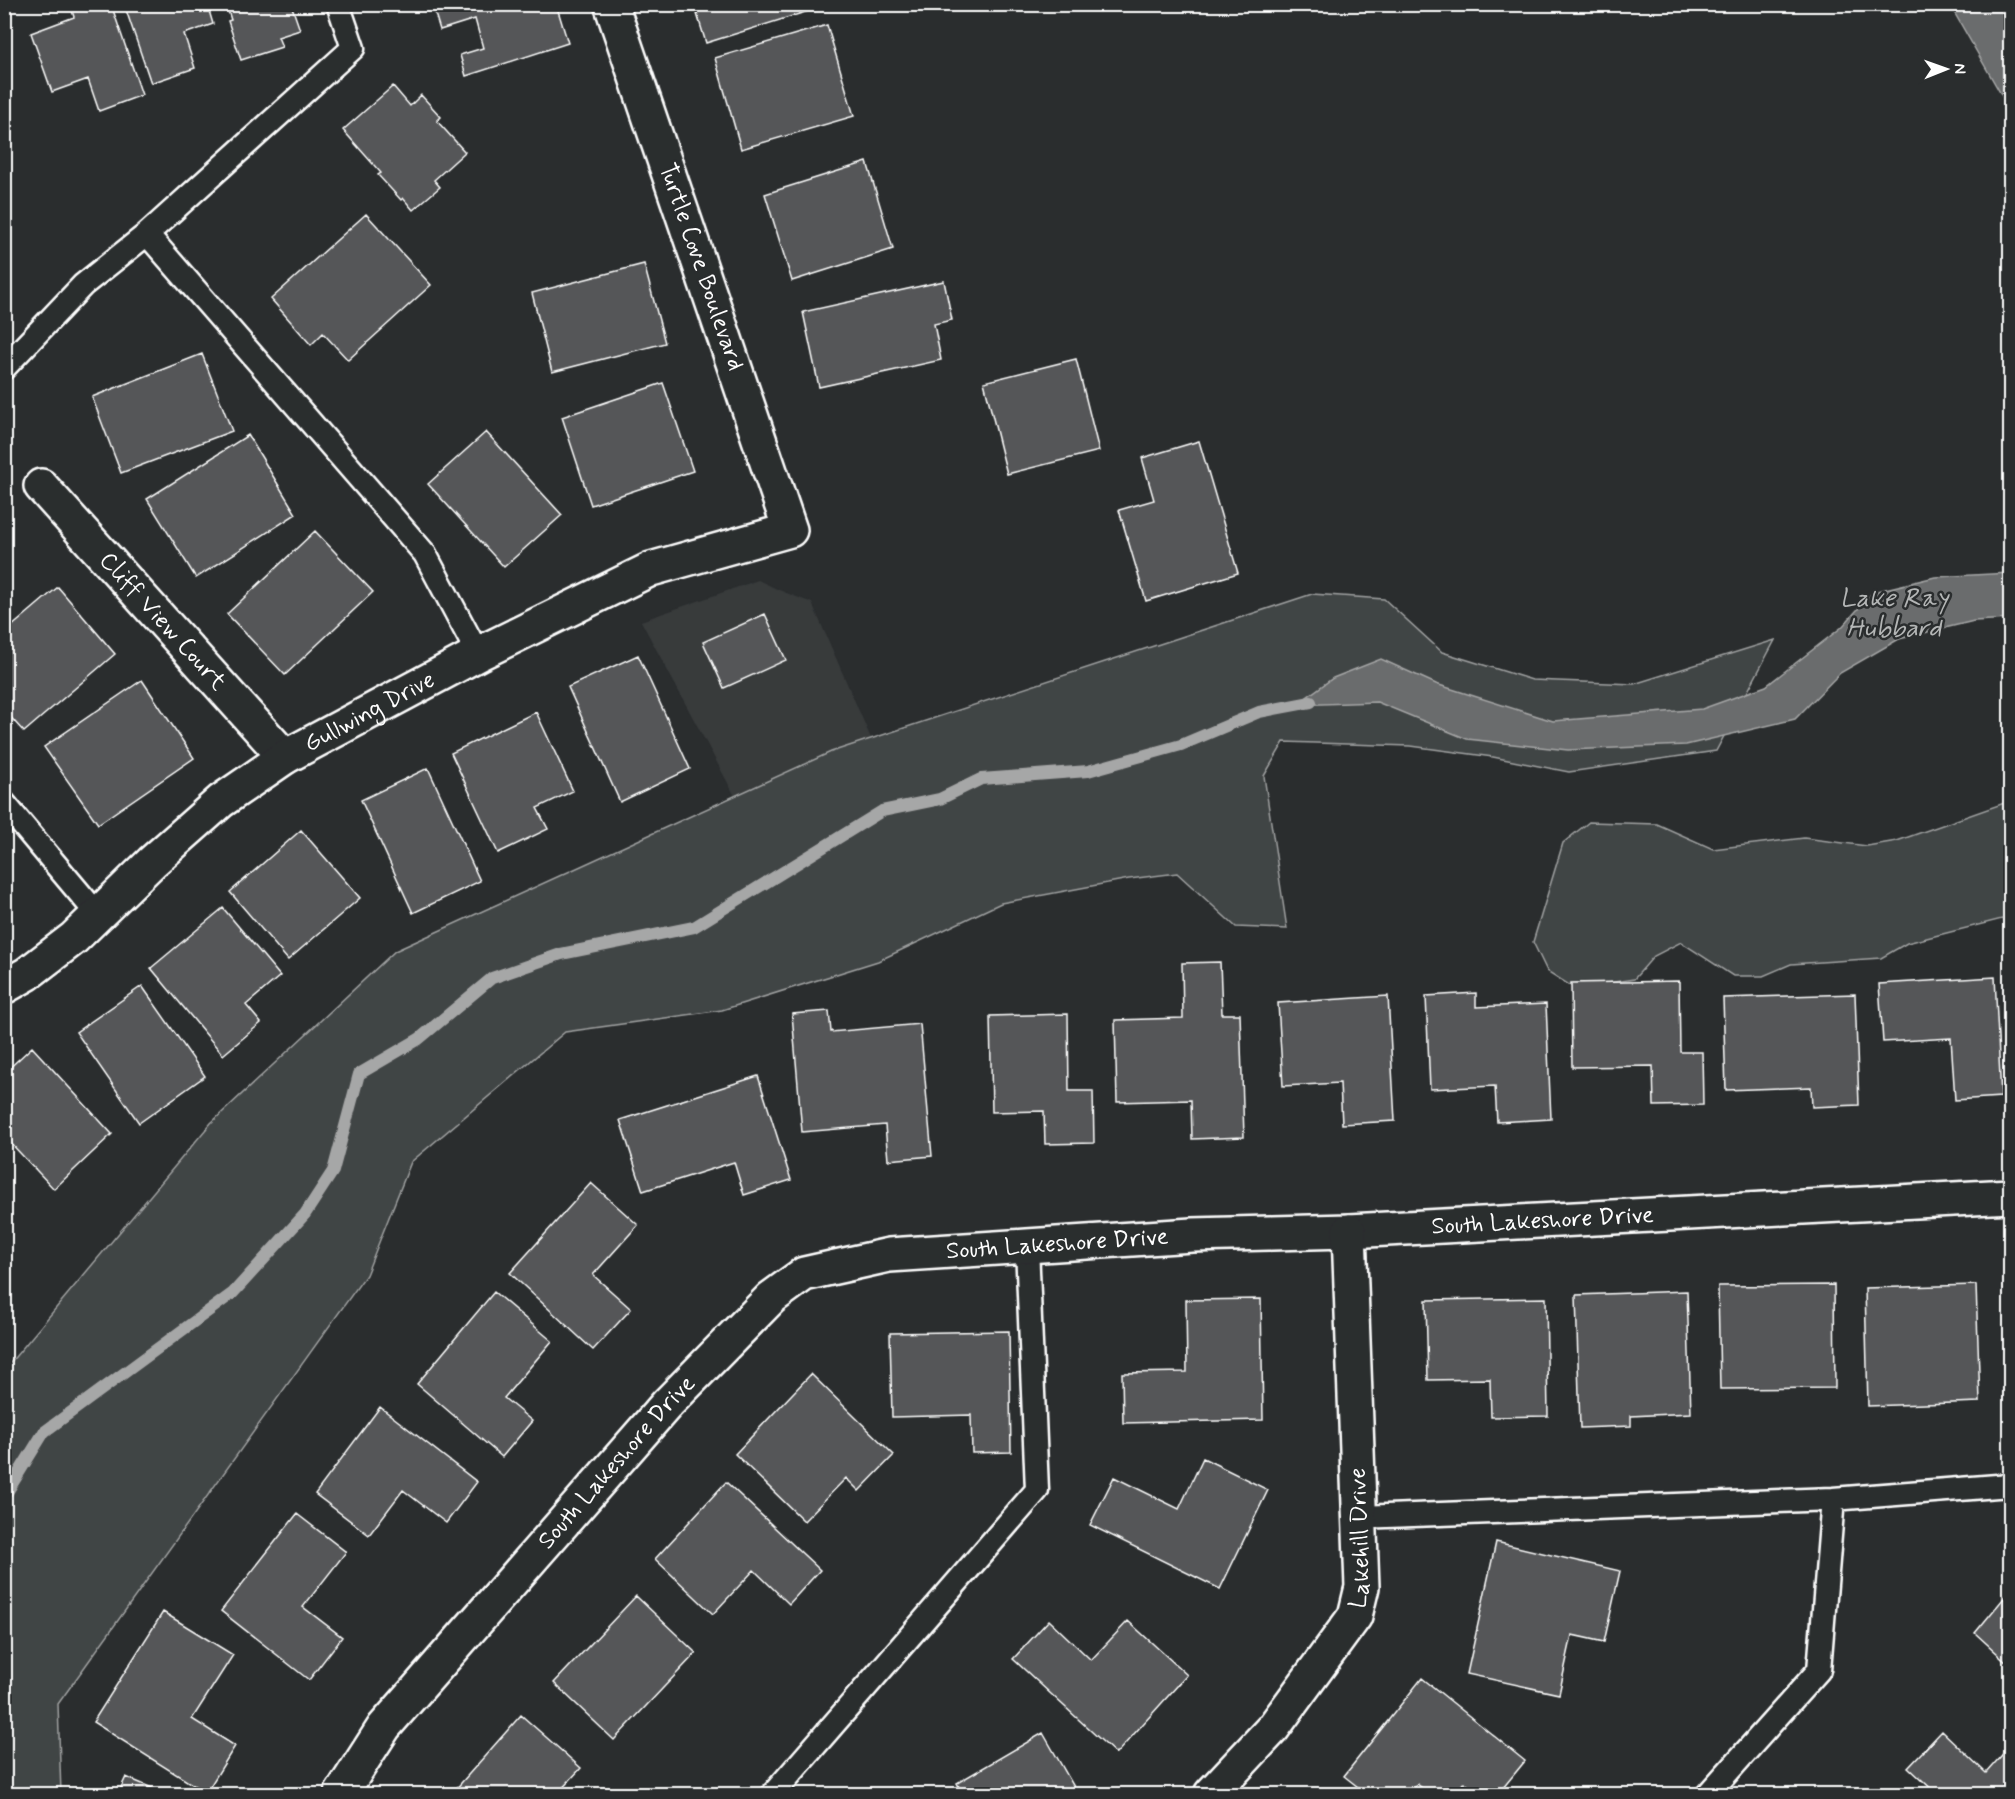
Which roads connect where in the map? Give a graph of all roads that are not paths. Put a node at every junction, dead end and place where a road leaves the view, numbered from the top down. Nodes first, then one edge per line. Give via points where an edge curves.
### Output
1 (338, 4) edge
2 (611, 4) edge
3 (147, 234) junction
4 (4, 368) edge
5 (41, 486) dead end
6 (790, 530) joint
7 (478, 654) junction
8 (285, 757) junction
9 (4, 803) edge
10 (98, 915) junction
11 (4, 987) edge
12 (2010, 1196) edge
13 (1349, 1231) junction
14 (1027, 1246) junction
15 (2010, 1485) edge
16 (1833, 1499) junction
17 (1360, 1517) junction
18 (348, 1791) edge
19 (773, 1794) edge
20 (1211, 1794) edge
21 (1708, 1794) edge

1 - 3 lane via 353,48
2 - 6 street, Turtle Cove Boulevard
3 - 4 lane via 83,285
3 - 7 lane via 425,554
5 - 8 street, Cliff View Court
6 - 7 street, Gullwing Drive via 651,569
7 - 8 street, Gullwing Drive
8 - 10 street, Gullwing Drive via 221,801
9 - 10 lane
10 - 11 street, Gullwing Drive via 74,938
12 - 13 street, South Lakeshore Drive
13 - 14 street, South Lakeshore Drive via 1192,1235
13 - 17 street, Lakehill Drive
14 - 18 street, South Lakeshore Drive via 889,1255 804,1274 771,1298 667,1404 384,1727
14 - 19 lane via 1037,1490
15 - 16 lane
16 - 17 lane
16 - 21 lane via 1819,1670
17 - 20 street, Lakehill Drive via 1362,1587 1355,1616 1273,1728

